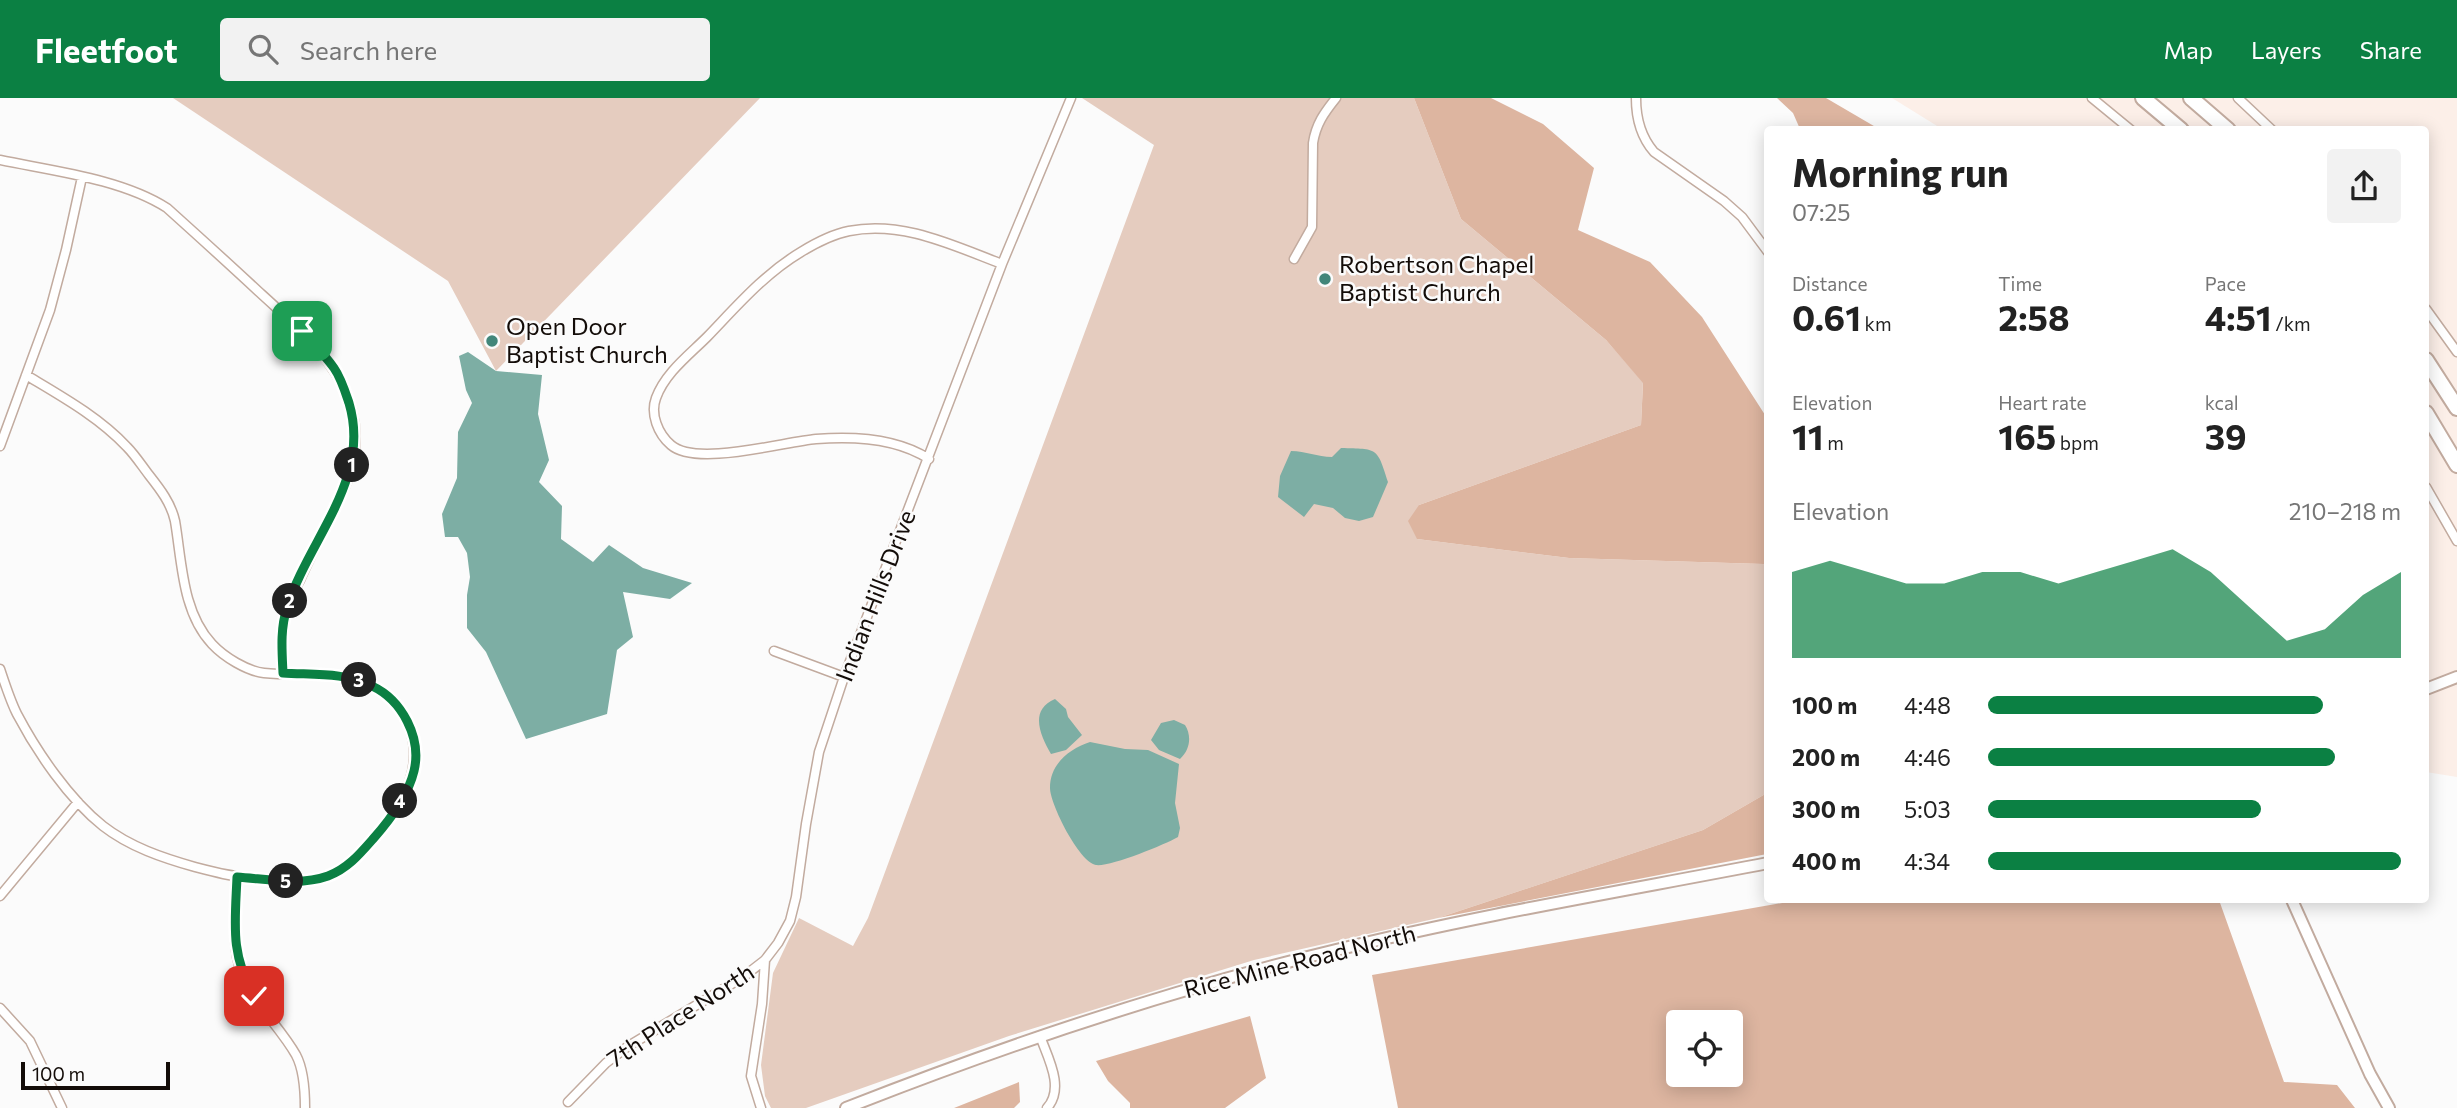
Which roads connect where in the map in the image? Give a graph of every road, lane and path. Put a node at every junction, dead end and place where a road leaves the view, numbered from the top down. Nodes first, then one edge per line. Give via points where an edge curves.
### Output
1 (1072, 98) edge
2 (1336, 98) edge
3 (1636, 98) edge
4 (2092, 98) edge
5 (2143, 98) edge
6 (2191, 98) edge
7 (2238, 98) edge
8 (2126, 126) edge
9 (2175, 126) edge
10 (2223, 126) edge
11 (2268, 126) edge
12 (0, 160) edge
13 (82, 177) junction
14 (1764, 247) edge
15 (1294, 259) dead end
16 (1002, 264) junction
17 (2429, 313) edge
18 (2457, 352) edge
19 (2429, 365) edge
20 (26, 375) junction
21 (2457, 408) edge
22 (2429, 418) edge
23 (0, 446) edge
24 (929, 459) junction
25 (2457, 465) edge
26 (2429, 491) edge
27 (2457, 541) edge
28 (774, 651) dead end
29 (0, 669) edge
30 (283, 673) junction
31 (844, 677) junction
32 (2457, 677) edge
33 (2429, 689) edge
34 (78, 802) junction
35 (1764, 864) edge
36 (237, 877) junction
37 (0, 896) edge
38 (2293, 903) edge
39 (765, 960) junction
40 (0, 1008) edge
41 (1040, 1036) junction
42 (568, 1102) dead end
43 (62, 1108) edge
44 (305, 1108) edge
45 (761, 1108) edge
46 (846, 1108) edge
47 (1047, 1108) edge
48 (2389, 1108) edge

1 - 16 street, Indian Hills Drive
2 - 15 street via 1315,130 1312,227
3 - 14 street via 1646,143 1724,201
4 - 8 street
5 - 9 highway
6 - 10 highway
7 - 11 street
12 - 13 street
13 - 20 street via 50,310
13 - 30 street via 148,195 167,208 302,331 335,369 345,391 355,437 353,461 287,608
16 - 24 street, Indian Hills Drive
16 - 24 street via 907,231 846,231 801,251 762,281 667,377 655,399 655,424 670,445 681,451 706,454 815,439 863,438
17 - 18 street
19 - 21 highway
20 - 23 street
20 - 30 street via 80,407 127,446 165,495 193,613 212,644 242,665 262,673
22 - 25 highway
24 - 31 street, Indian Hills Drive
26 - 27 street
28 - 31 street
29 - 34 street via 16,712
30 - 36 street via 351,677 374,687 394,702 408,723 415,746 414,771 393,816 351,864 306,882
31 - 39 street, Indian Hills Drive via 819,752 796,897 784,932
32 - 33 main road
34 - 36 street via 105,827 161,858
34 - 37 street
35 - 41 main road, Rice Mine Road North via 1336,949
36 - 44 street via 236,950 242,974 297,1057
38 - 48 main road
39 - 42 street, 7th Place North via 626,1048
39 - 45 street, Indian Hills Drive via 751,1076
40 - 43 street via 30,1041
41 - 46 main road, Rice Mine Road North
41 - 47 street via 1055,1082 1053,1101

